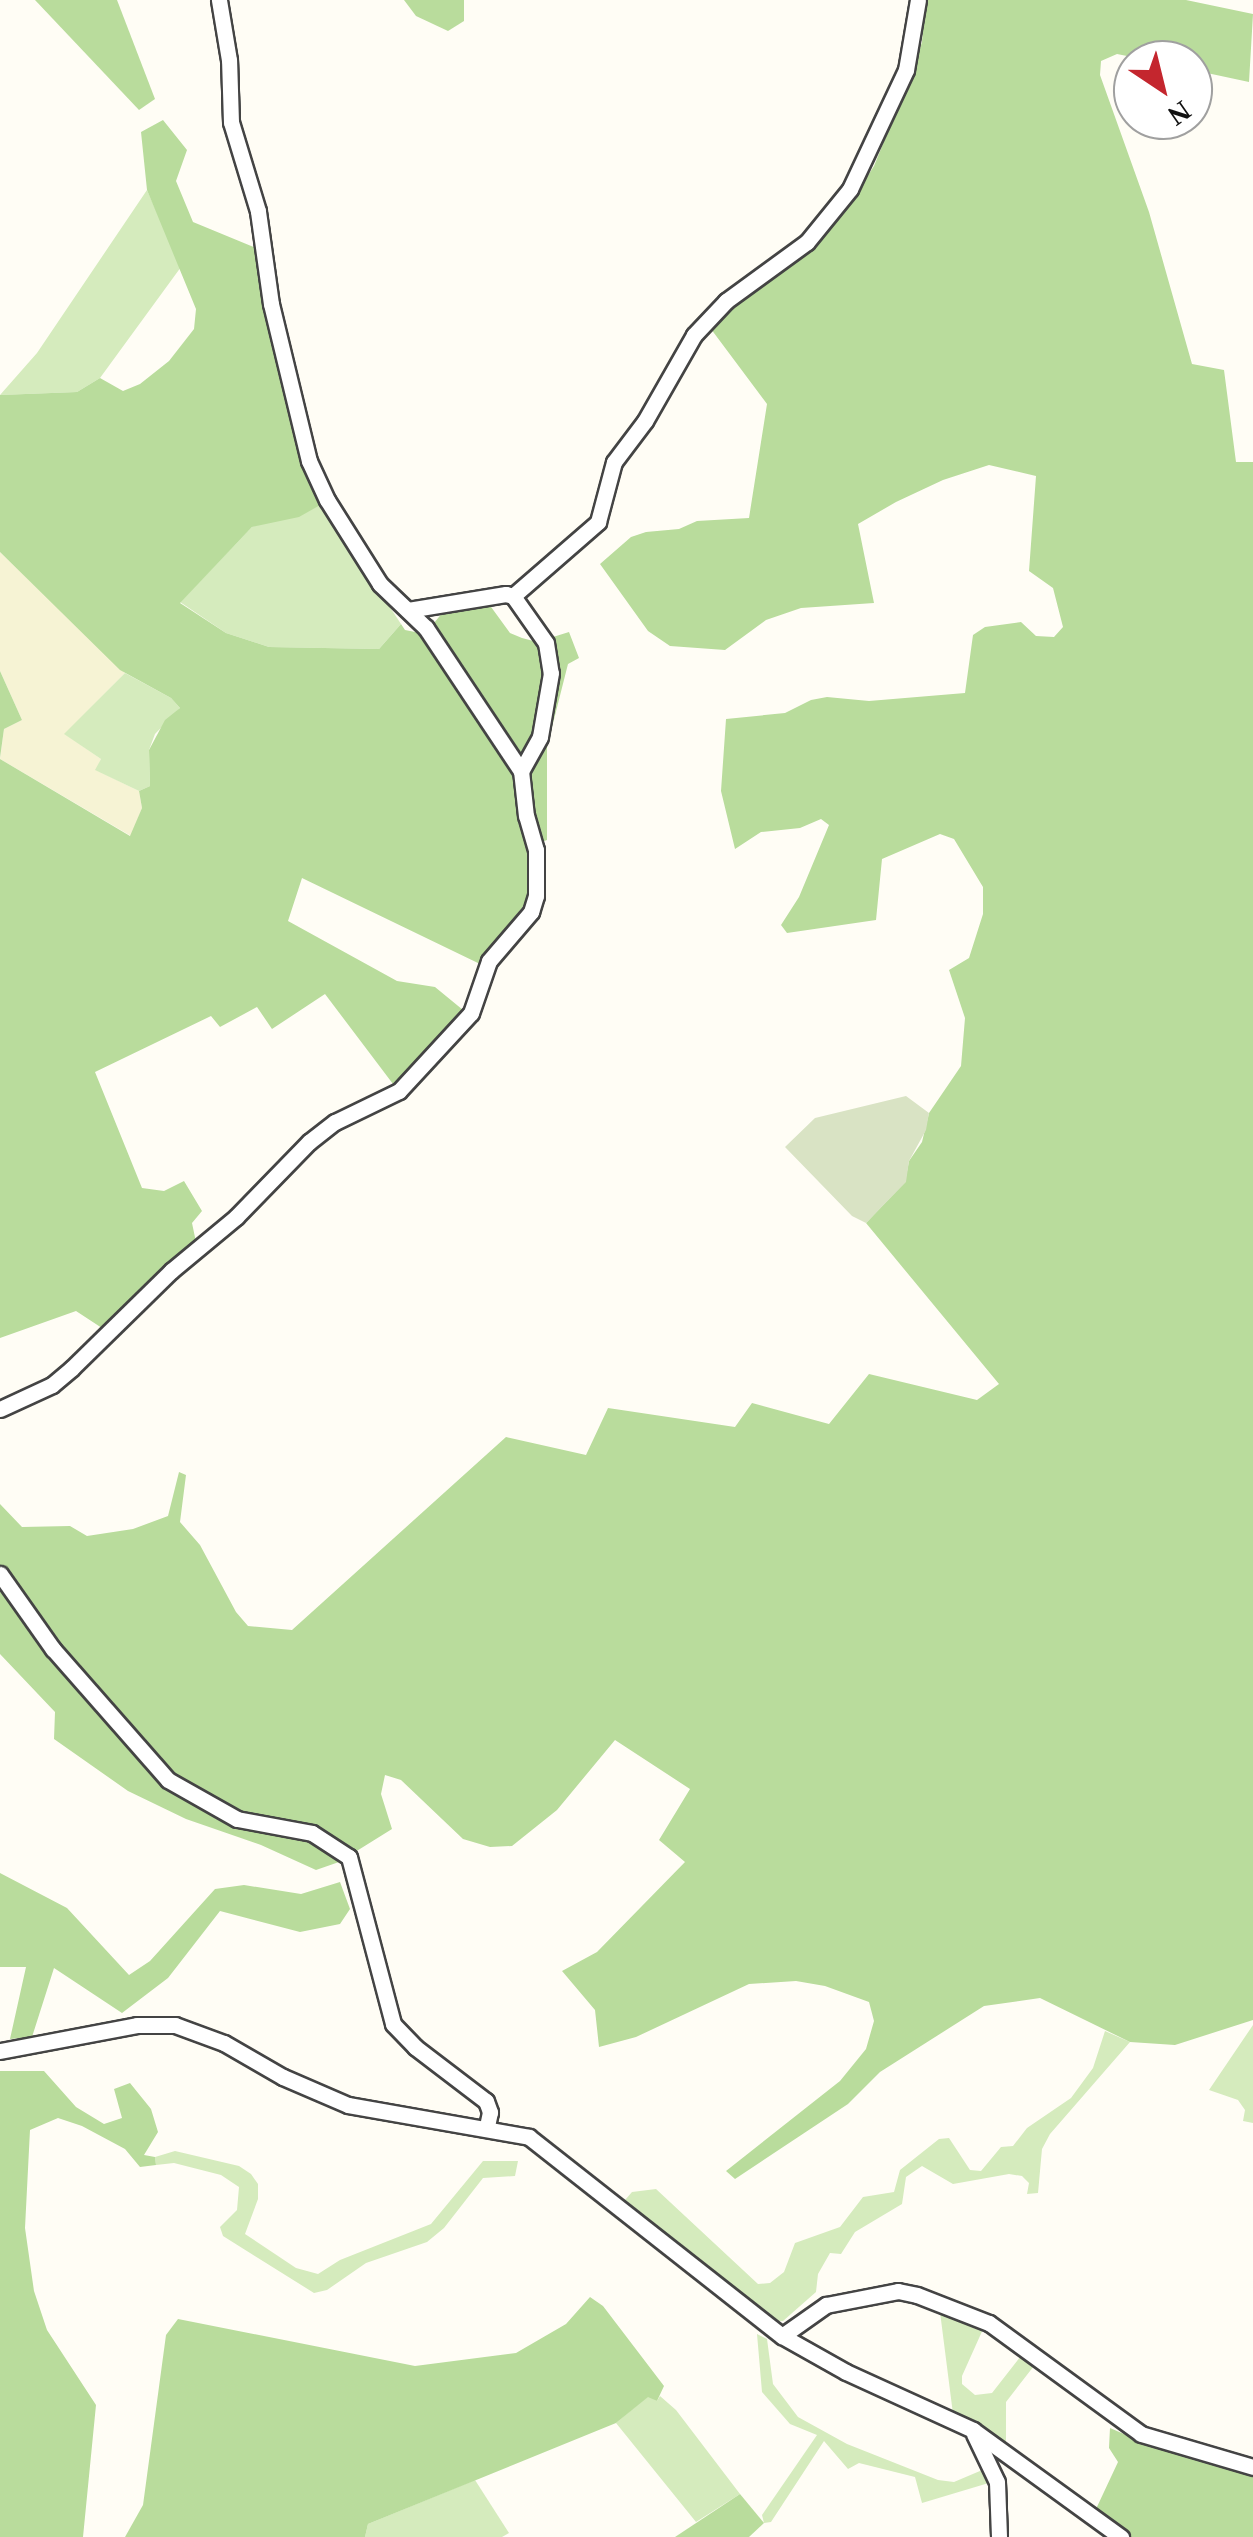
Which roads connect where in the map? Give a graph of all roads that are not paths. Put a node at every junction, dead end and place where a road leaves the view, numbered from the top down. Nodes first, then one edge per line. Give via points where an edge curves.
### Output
1 (219, 0) edge
2 (918, 0) edge
3 (513, 596) junction
4 (443, 606) junction
5 (408, 610) junction
6 (426, 628) junction
7 (522, 771) junction
8 (0, 1409) edge
9 (0, 1574) edge
10 (0, 2051) edge
11 (487, 2126) junction
12 (782, 2336) junction
13 (972, 2430) junction
14 (1253, 2467) edge
15 (998, 2537) edge
16 (1121, 2537) edge

1 - 5 street via 231,122 258,210 271,304 309,461 380,584
2 - 3 street via 906,70 850,188 807,242 726,300 694,335 614,462 598,522
3 - 4 street
3 - 7 street via 550,655 540,737
4 - 5 street
4 - 6 street
5 - 6 street
6 - 7 street
7 - 8 street via 536,850 536,896 531,912 489,961 471,1014 457,1032 390,1098 308,1142 52,1386
9 - 11 street via 53,1649 168,1780 237,1819 312,1833 349,1857 393,2024 486,2102
10 - 11 street via 137,2025 174,2025 348,2105
11 - 12 street via 538,2144
12 - 13 street
12 - 14 street via 826,2305 898,2292 917,2295 988,2322 1141,2434
13 - 15 street via 997,2482
13 - 16 street

